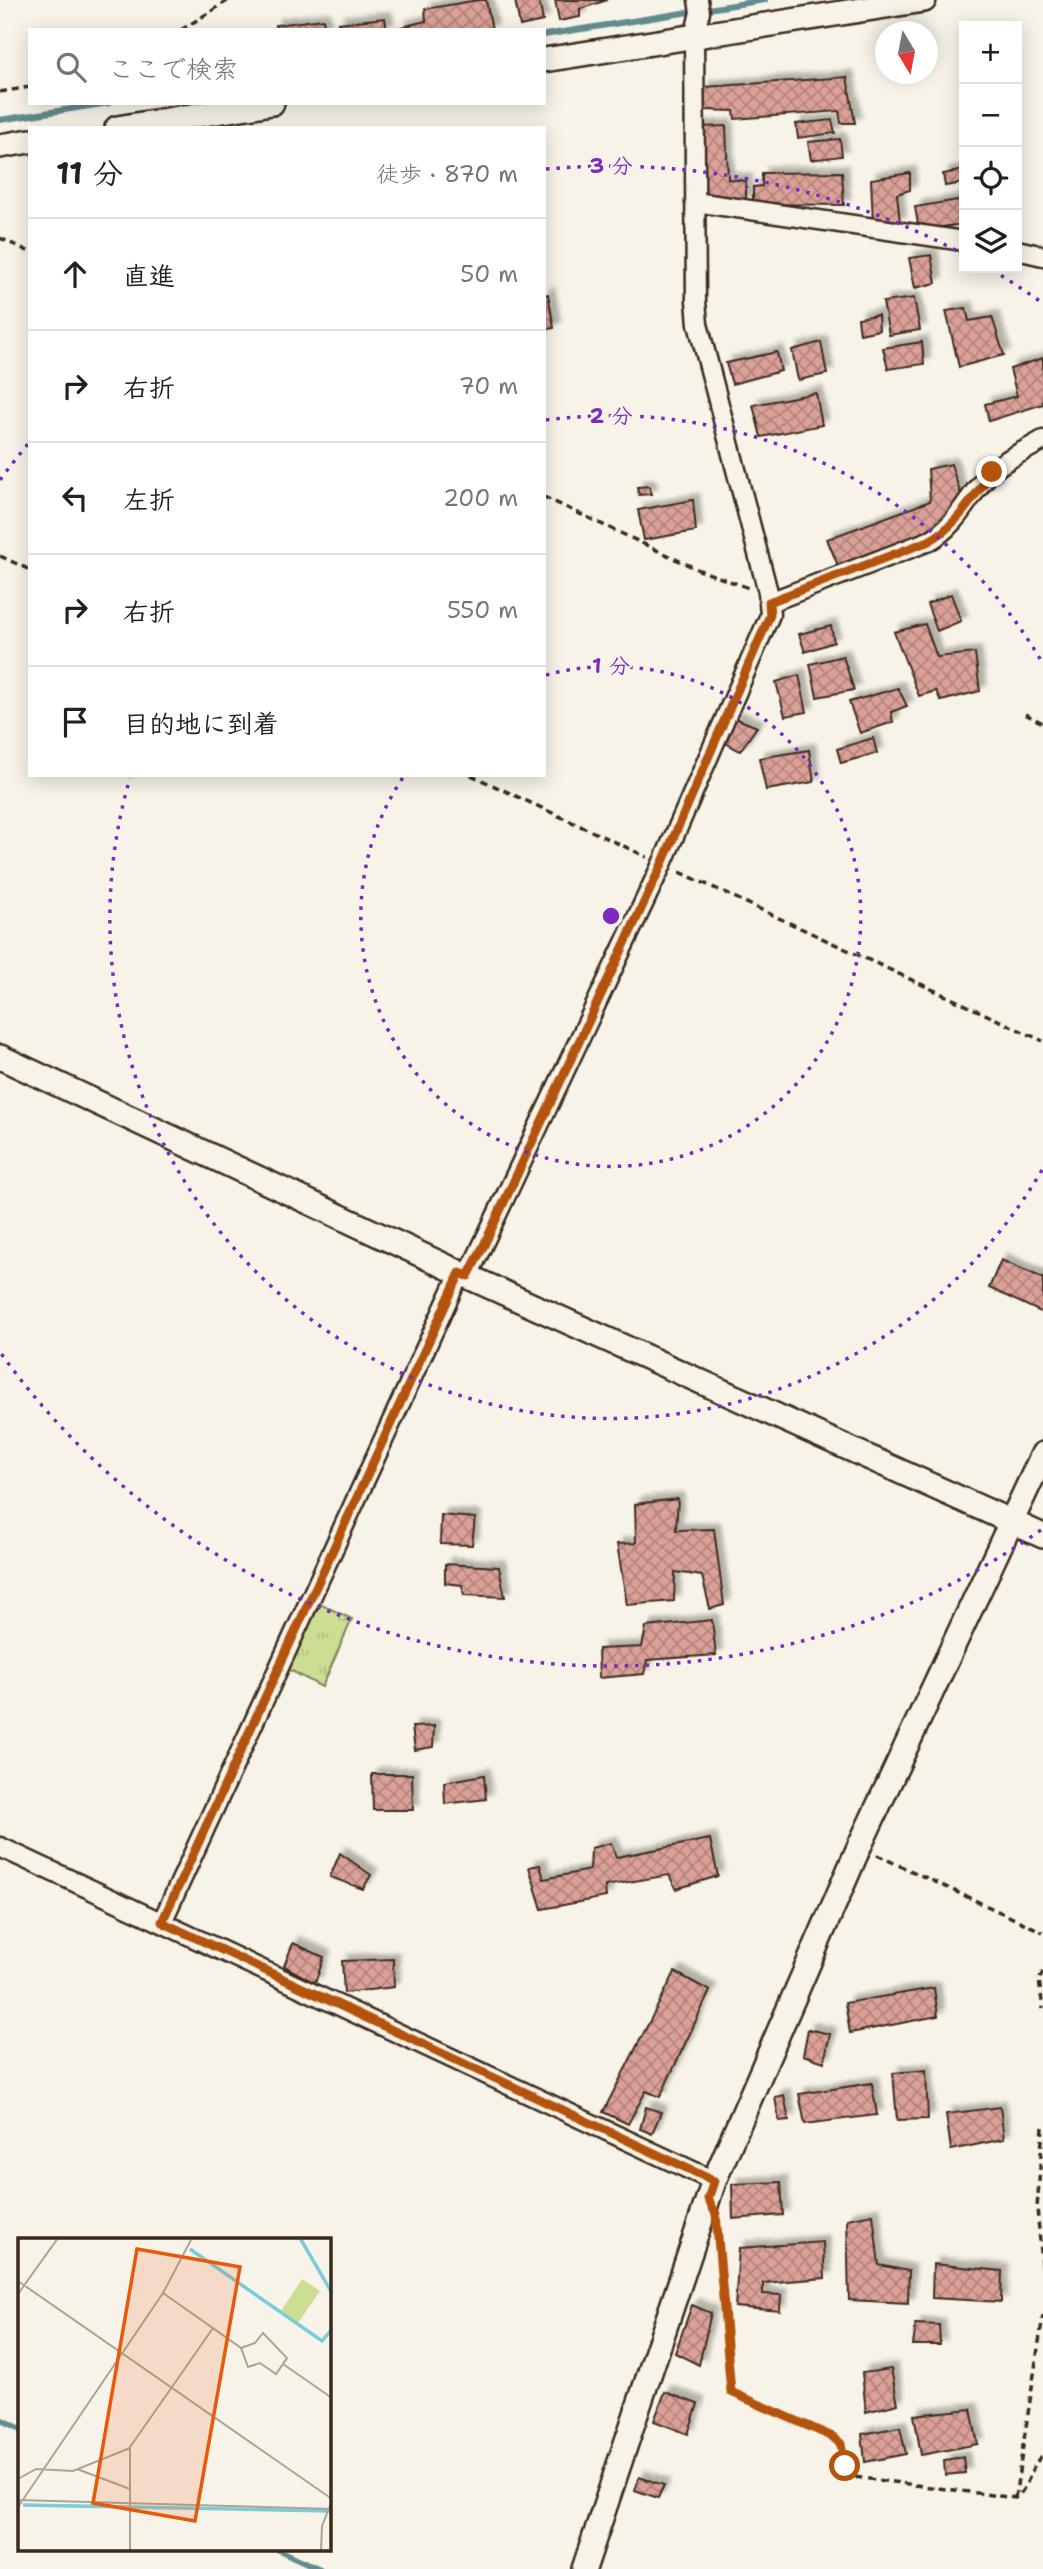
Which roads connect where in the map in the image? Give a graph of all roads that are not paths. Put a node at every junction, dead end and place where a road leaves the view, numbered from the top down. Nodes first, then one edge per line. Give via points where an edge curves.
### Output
1 (924, 0) edge
2 (699, 6) edge
3 (694, 37) junction
4 (546, 60) edge
5 (260, 105) edge
6 (129, 126) edge
7 (28, 142) edge
8 (0, 146) edge
9 (695, 202) junction
10 (959, 240) edge
11 (1022, 251) edge
12 (1043, 256) edge
13 (1043, 440) edge
14 (769, 597) junction
15 (0, 1057) edge
16 (472, 1263) junction
17 (1043, 1454) edge
18 (1011, 1521) junction
19 (1043, 1536) edge
20 (0, 1847) edge
21 (162, 1922) junction
22 (714, 2181) junction
23 (584, 2569) edge

1 - 3 street
2 - 3 street
3 - 4 street
3 - 9 street
5 - 6 street
7 - 8 street
9 - 10 street
9 - 14 street via 698,324
11 - 12 street
13 - 14 street via 992,472 942,534
14 - 16 street via 770,615 662,864
15 - 16 street
16 - 18 street
16 - 21 street
17 - 18 street
18 - 19 street
18 - 22 street via 859,1846
20 - 21 street
21 - 22 street
22 - 23 street

